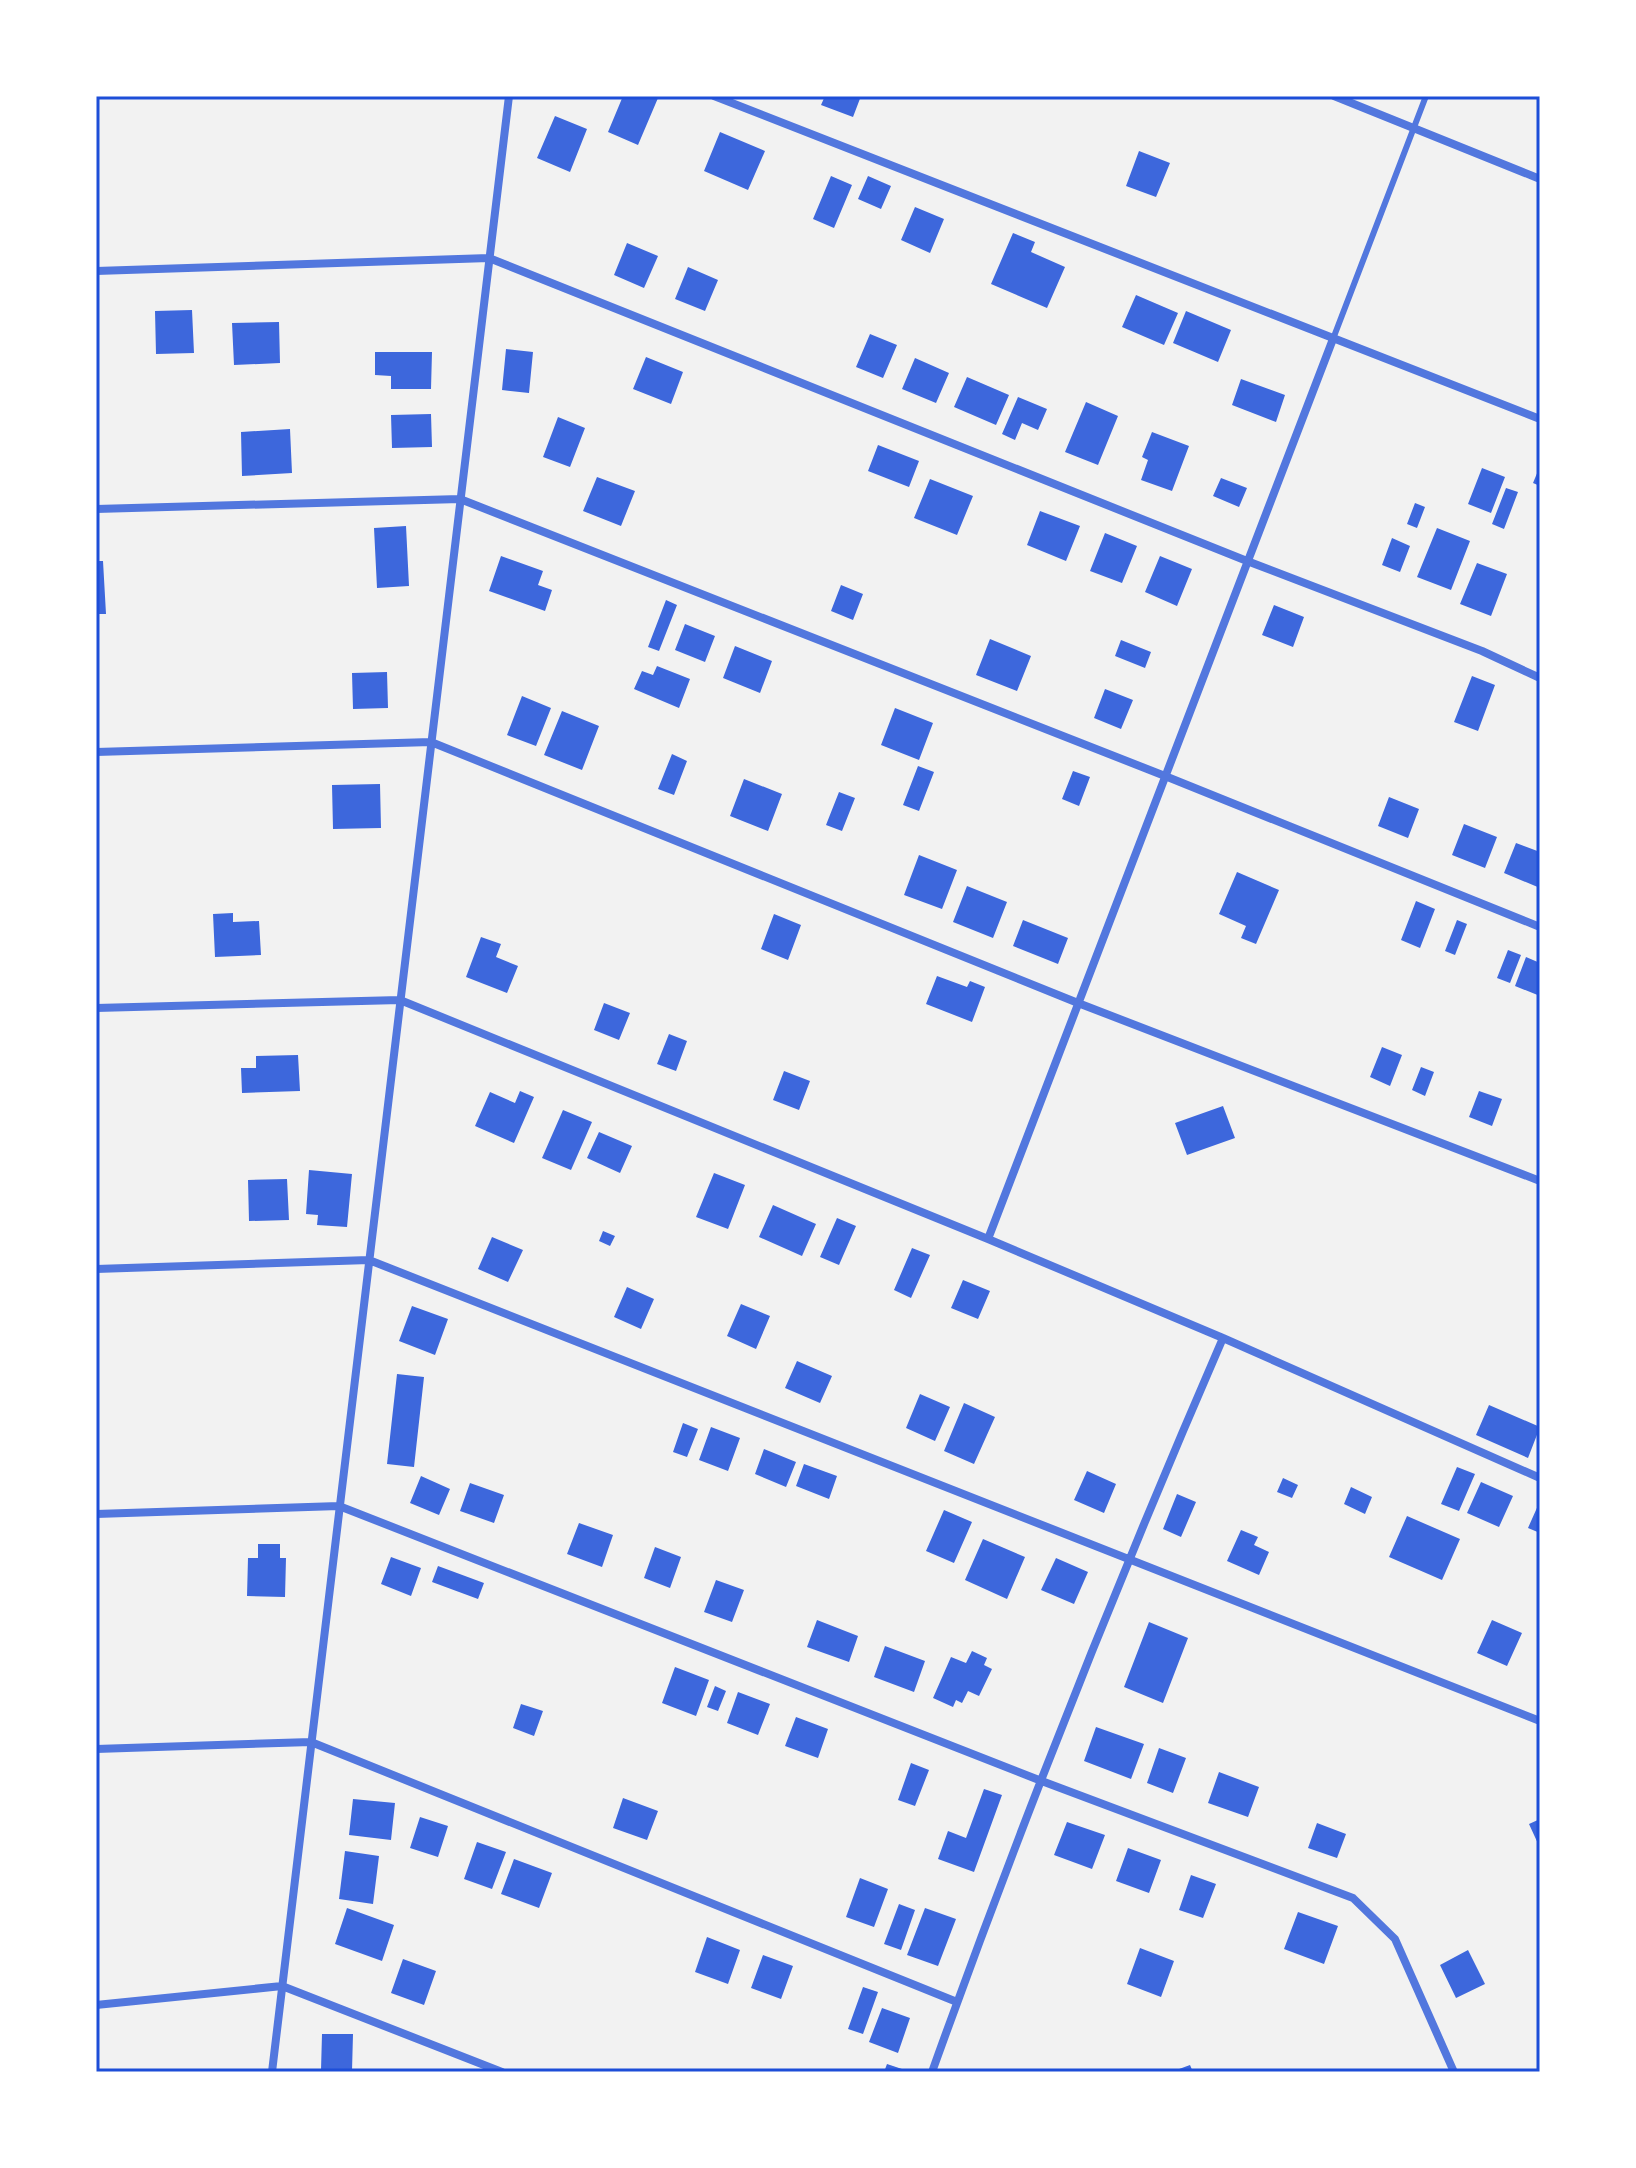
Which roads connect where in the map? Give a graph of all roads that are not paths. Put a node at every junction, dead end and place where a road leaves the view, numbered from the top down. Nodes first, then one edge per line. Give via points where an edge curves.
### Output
1 (509, 96) edge
2 (714, 96) edge
3 (1334, 96) edge
4 (1426, 96) edge
5 (1414, 128) junction
6 (1540, 179) edge
7 (489, 258) junction
8 (96, 271) edge
9 (1333, 339) junction
10 (1540, 419) edge
11 (460, 499) junction
12 (96, 509) edge
13 (1247, 561) junction
14 (1540, 678) edge
15 (431, 742) junction
16 (96, 752) edge
17 (1165, 776) junction
18 (1540, 927) edge
19 (400, 1000) junction
20 (1078, 1003) junction
21 (96, 1008) edge
22 (1540, 1181) edge
23 (988, 1239) junction
24 (369, 1260) junction
25 (96, 1269) edge
26 (1223, 1338) junction
27 (1540, 1478) edge
28 (339, 1506) junction
29 (96, 1514) edge
30 (1128, 1558) junction
31 (1540, 1721) edge
32 (311, 1742) junction
33 (96, 1749) edge
34 (1039, 1780) junction
35 (282, 1986) junction
36 (957, 2002) junction
37 (96, 2005) edge
38 (272, 2072) edge
39 (502, 2072) edge
40 (932, 2072) edge
41 (1454, 2072) edge

1 - 7 street
2 - 9 street
3 - 5 street
4 - 5 lane
5 - 6 street
5 - 9 lane
7 - 8 street
7 - 11 street
7 - 13 street
9 - 10 street
9 - 13 street
11 - 12 street
11 - 15 street
11 - 17 street
13 - 14 street
13 - 17 street
15 - 16 street
15 - 19 street
15 - 20 street
17 - 18 street
17 - 20 street
19 - 21 street
19 - 23 street
19 - 24 street
20 - 22 street
20 - 23 street
23 - 26 street
24 - 25 street
24 - 28 street
24 - 30 street
26 - 27 street
26 - 30 street
28 - 29 street
28 - 32 street
28 - 34 street
30 - 31 street
30 - 34 street
32 - 33 street
32 - 35 street
32 - 36 street
34 - 36 street
34 - 41 street via 1353,1898 1395,1939
35 - 37 street
35 - 38 street
35 - 39 street
36 - 40 street

